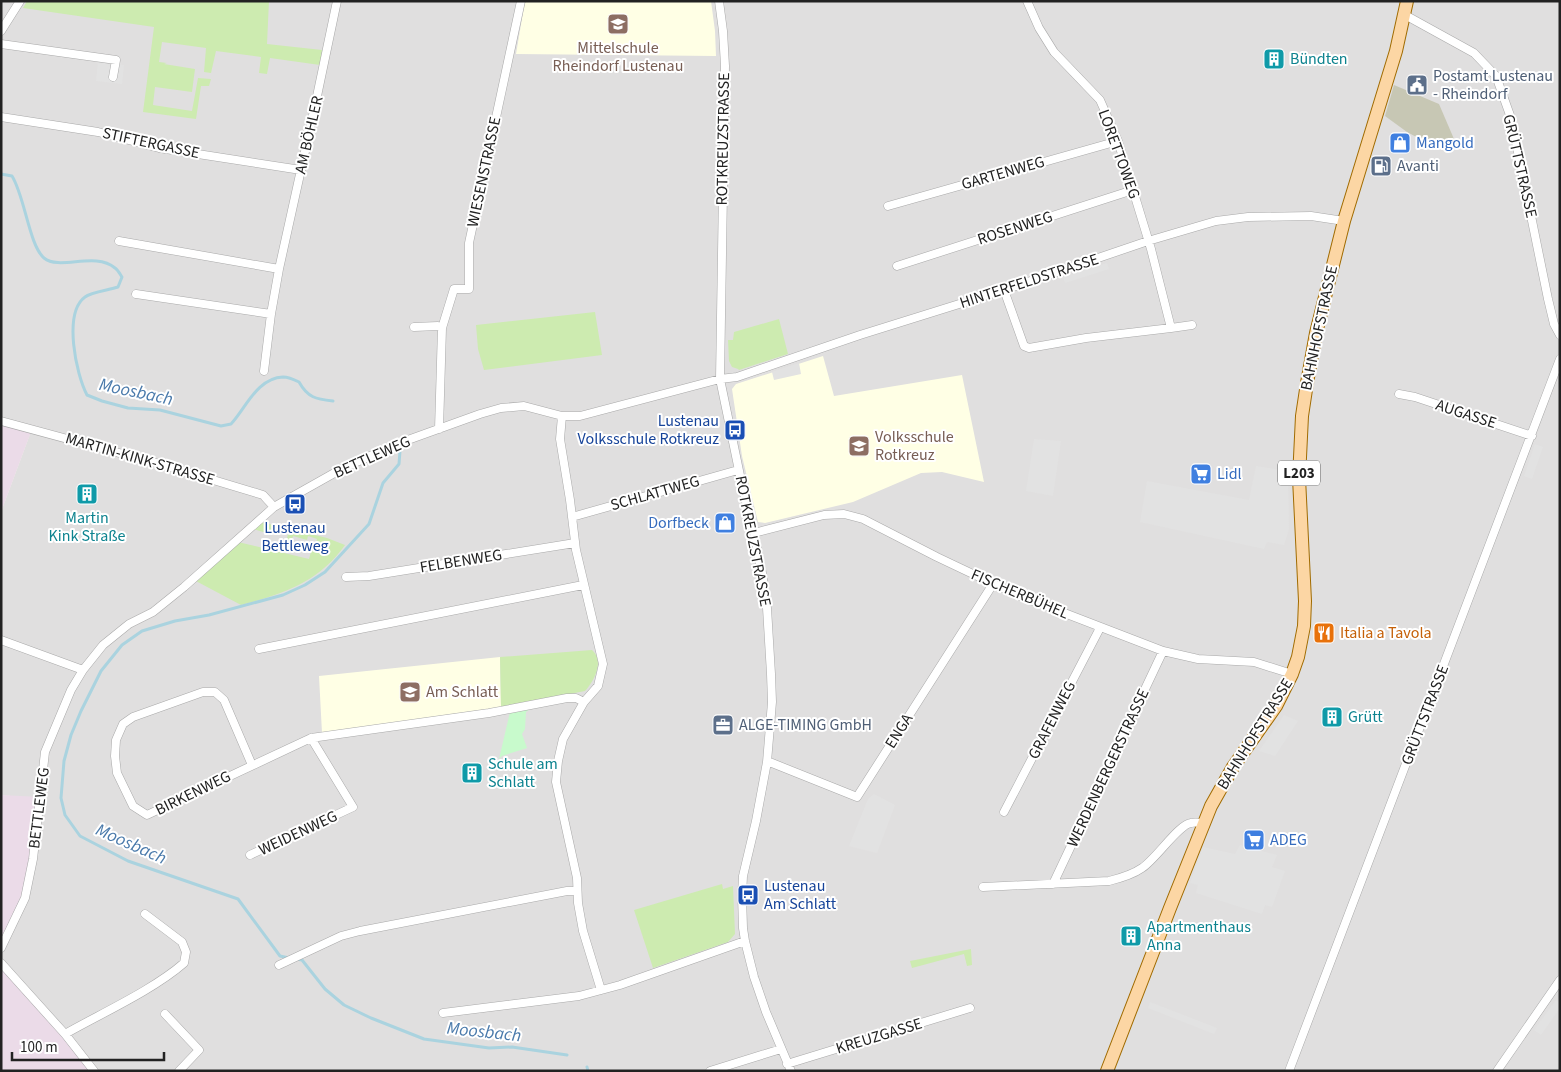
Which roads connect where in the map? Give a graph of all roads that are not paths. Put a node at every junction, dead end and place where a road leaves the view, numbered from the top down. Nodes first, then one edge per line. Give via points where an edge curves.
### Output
1 (20, 1) edge
2 (337, 1) edge
3 (521, 1) edge
4 (719, 1) edge
5 (1028, 1) edge
6 (1407, 1) edge
7 (1405, 15) junction
8 (1, 31) edge
9 (1, 44) edge
10 (113, 77) dead end
11 (1, 117) edge
12 (1118, 141) junction
13 (301, 170) junction
14 (1133, 190) junction
15 (888, 206) dead end
16 (1344, 221) junction
17 (119, 241) dead end
18 (1148, 241) junction
19 (897, 266) dead end
20 (279, 269) junction
21 (1004, 290) junction
22 (136, 294) dead end
23 (271, 314) junction
24 (1192, 325) dead end
25 (414, 327) dead end
26 (442, 328) junction
27 (1171, 328) junction
28 (1560, 335) edge
29 (1560, 359) edge
30 (264, 372) dead end
31 (720, 379) junction
32 (1399, 394) dead end
33 (562, 416) junction
34 (1, 421) edge
35 (439, 429) junction
36 (1532, 436) junction
37 (738, 470) junction
38 (274, 506) junction
39 (572, 517) junction
40 (754, 533) junction
41 (575, 543) junction
42 (346, 577) dead end
43 (993, 584) junction
44 (584, 585) junction
45 (1100, 628) junction
46 (1, 640) edge
47 (259, 649) dead end
48 (1163, 652) junction
49 (83, 670) junction
50 (1292, 674) junction
51 (584, 702) junction
52 (311, 738) junction
53 (767, 762) junction
54 (252, 765) junction
55 (1004, 812) dead end
56 (1203, 823) junction
57 (250, 855) dead end
58 (1053, 884) junction
59 (983, 888) dead end
60 (577, 891) junction
61 (145, 914) dead end
62 (745, 941) junction
63 (1, 948) edge
64 (1, 964) edge
65 (279, 965) dead end
66 (1560, 980) edge
67 (601, 990) junction
68 (970, 1008) dead end
69 (443, 1013) dead end
70 (165, 1014) dead end
71 (66, 1034) junction
72 (781, 1049) junction
73 (789, 1067) edge
74 (94, 1071) edge
75 (178, 1071) edge
76 (710, 1071) edge
77 (1107, 1071) edge
78 (1289, 1071) edge
79 (1497, 1071) edge

1 - 8 street
2 - 13 street, AM BÖHLER
3 - 26 street, WIESENSTRASSE via 469,243 469,289 454,289
4 - 31 street, ROTKREUZSTRASSE via 725,66
5 - 12 street, LORETTOWEG via 1054,52 1100,100
6 - 7 main road, BAHNHOFSTRASSE / L203
7 - 16 main road, BAHNHOFSTRASSE / L203
7 - 28 street, GRÜTTSTRASSE via 1474,53 1496,76 1511,118 1552,316
9 - 10 street via 116,60
11 - 13 street, STIFTERGASSE via 98,132 159,148
12 - 14 street, LORETTOWEG
12 - 15 street, GARTENWEG
13 - 20 street, AM BÖHLER
14 - 18 street, LORETTOWEG
14 - 19 street, ROSENWEG
16 - 18 street, HINTERFELDSTRASSE via 1311,216 1248,217 1216,221
16 - 50 main road, BAHNHOFSTRASSE / L203 via 1316,333 1302,416 1299,478 1305,601 1302,642
17 - 20 street
18 - 21 street, HINTERFELDSTRASSE
18 - 27 street, LORETTOWEG
20 - 23 street, AM BÖHLER
21 - 27 street via 1024,346 1029,348
21 - 31 street, HINTERFELDSTRASSE via 737,377
22 - 23 street
23 - 30 street, AM BÖHLER
24 - 27 street
25 - 26 street
26 - 35 street, WIESENSTRASSE
29 - 36 street, GRÜTTSTRASSE
31 - 33 street, BETTLEWEG via 580,416
31 - 37 street, ROTKREUZSTRASSE
32 - 36 street, AUGASSE
33 - 35 street, BETTLEWEG via 512,406
33 - 39 street via 560,439
34 - 38 street, MARTIN-KINK-STRASSE via 263,495
35 - 38 street, BETTLEWEG via 351,464
36 - 78 street, GRÜTTSTRASSE
37 - 39 street, SCHLATTWEG
37 - 40 street, ROTKREUZSTRASSE
38 - 49 street, BETTLEWEG via 184,587 103,646
39 - 41 street
40 - 43 street, FISCHERBÜHEL via 824,515 844,514 872,524
40 - 53 street, ROTKREUZSTRASSE via 770,641 772,702
41 - 42 street, FELBENWEG
41 - 44 street
43 - 45 street, FISCHERBÜHEL
43 - 53 street, ENGA via 857,797
44 - 47 street
44 - 51 street via 603,664 598,686
45 - 48 street, FISCHERBÜHEL
45 - 55 street, GRAFENWEG
46 - 49 street
48 - 50 street, FISCHERBÜHEL via 1198,659 1254,662
48 - 58 street, WERDENBERGERSTRASSE
49 - 63 street, BETTLEWEG via 63,706 45,752 33,859 25,898
50 - 56 main road, BAHNHOFSTRASSE / L203 via 1276,706 1233,767
51 - 52 street, BIRKENWEG via 567,698 481,714
51 - 60 street via 563,739 556,782
52 - 54 street, BIRKENWEG
52 - 57 street, WEIDENWEG via 353,807
53 - 62 street, ROTKREUZSTRASSE via 743,876
54 - 54 street, BIRKENWEG via 147,815 133,806 117,773 114,756 123,724 133,717 203,692 215,692 224,700
56 - 58 street via 1190,822 1183,826 1156,857 1124,877 1109,881
56 - 77 main road, BAHNHOFSTRASSE / L203
58 - 59 street
60 - 65 street via 567,890 375,927 341,936
60 - 67 street via 583,931
61 - 71 street via 182,942 186,952 184,963
62 - 67 street
62 - 72 street, ROTKREUZSTRASSE via 754,977
64 - 71 street
66 - 79 street
67 - 69 street via 579,996
68 - 73 street, KREUZGASSE
70 - 75 street via 199,1050
71 - 74 street
72 - 73 street, ROTKREUZSTRASSE
72 - 76 street

